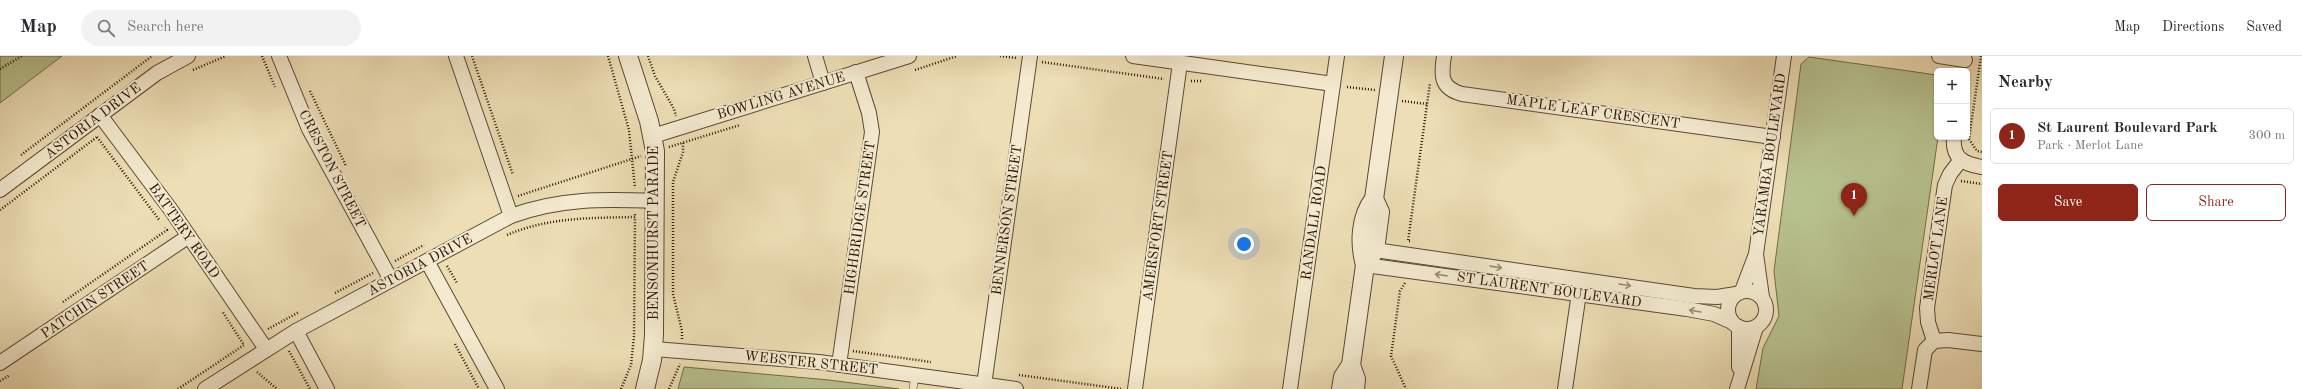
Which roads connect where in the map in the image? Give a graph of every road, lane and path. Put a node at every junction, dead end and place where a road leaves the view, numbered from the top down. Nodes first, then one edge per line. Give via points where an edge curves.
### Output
1 (22, 56) edge
2 (152, 56) edge
3 (188, 56) edge
4 (278, 56) edge
5 (456, 56) edge
6 (472, 56) edge
7 (628, 56) edge
8 (648, 56) edge
9 (814, 56) edge
10 (909, 56) edge
11 (957, 56) edge
12 (1030, 56) edge
13 (1134, 56) edge
14 (1337, 56) edge
15 (1394, 56) edge
16 (1444, 56) edge
17 (1784, 56) edge
18 (1939, 56) edge
19 (1981, 56) edge
20 (1180, 62) junction
21 (1964, 62) edge
22 (0, 69) edge
23 (913, 70) dead end
24 (856, 72) junction
25 (1431, 77) dead end
26 (823, 83) junction
27 (1333, 84) junction
28 (309, 89) dead end
29 (674, 109) dead end
30 (100, 115) junction
31 (747, 122) dead end
32 (97, 137) dead end
33 (1772, 137) junction
34 (1954, 140) edge
35 (654, 143) junction
36 (683, 152) dead end
37 (1982, 152) edge
38 (19, 157) dead end
39 (1960, 161) junction
40 (348, 168) dead end
41 (1982, 168) edge
42 (1947, 180) junction
43 (515, 181) dead end
44 (1982, 184) edge
45 (517, 188) dead end
46 (0, 190) edge
47 (519, 195) junction
48 (655, 201) junction
49 (506, 202) junction
50 (512, 216) junction
51 (635, 217) dead end
52 (167, 230) junction
53 (189, 236) junction
54 (431, 242) dead end
55 (177, 245) junction
56 (393, 253) dead end
57 (1367, 254) junction
58 (1756, 254) junction
59 (1417, 256) junction
60 (396, 260) junction
61 (427, 261) junction
62 (383, 267) junction
63 (1414, 271) junction
64 (1581, 278) junction
65 (391, 280) junction
66 (1739, 293) junction
67 (1579, 294) junction
68 (330, 296) dead end
69 (1762, 297) junction
70 (58, 306) dead end
71 (219, 307) dead end
72 (302, 311) dead end
73 (1735, 325) junction
74 (1756, 327) junction
75 (296, 331) junction
76 (682, 331) dead end
77 (257, 336) junction
78 (1934, 341) junction
79 (1982, 344) edge
80 (244, 345) junction
81 (266, 349) junction
82 (654, 349) junction
83 (289, 350) dead end
84 (0, 363) edge
85 (680, 365) dead end
86 (840, 365) junction
87 (1351, 365) junction
88 (257, 371) dead end
89 (915, 375) junction
90 (1738, 383) edge
91 (984, 385) junction
92 (178, 389) edge
93 (205, 389) edge
94 (277, 389) edge
95 (310, 389) edge
96 (327, 389) edge
97 (497, 389) edge
98 (621, 389) edge
99 (645, 389) edge
100 (669, 389) edge
101 (913, 389) edge
102 (1016, 389) edge
103 (1135, 389) edge
104 (1290, 389) edge
105 (1341, 389) edge
106 (1355, 389) edge
107 (1406, 389) edge
108 (1565, 389) edge
109 (1919, 389) edge

1 - 22 path
2 - 38 path
3 - 30 street, ASTORIA DRIVE via 157,73
4 - 62 street, CRESTON STREET via 308,129
5 - 49 street via 464,72
6 - 43 path
7 - 35 street, BENSONHURST PARADE
8 - 29 path via 655,76
9 - 26 street
10 - 24 street, BOWLING AVENUE
11 - 23 path
12 - 91 street, BENNERSON STREET
13 - 20 street
14 - 27 street, RANDALL ROAD
15 - 57 street via 1374,199 1366,210
16 - 33 street, MAPLE LEAF CRESCENT via 1442,72 1446,85 1452,91 1462,94
17 - 33 street, YARAMBA BOULEVARD
18 - 21 street
19 - 37 path via 1969,139 1977,151
20 - 27 street
20 - 103 street, AMERSFORT STREET
24 - 26 street, BOWLING AVENUE
24 - 86 street, HIGHBRIDGE STREET via 872,132
25 - 59 path via 1408,240 1418,242
26 - 35 street, BOWLING AVENUE
27 - 104 street, RANDALL ROAD
28 - 40 path
30 - 46 street, ASTORIA DRIVE
30 - 53 street, BATTERY ROAD
31 - 35 path
32 - 52 path
33 - 58 street, YARAMBA BOULEVARD
34 - 39 street via 1954,150
35 - 47 path
35 - 48 street, BENSONHURST PARADE
36 - 76 path via 674,182 673,294
39 - 41 street
39 - 42 street, MERLOT LANE
42 - 44 path
42 - 78 street, MERLOT LANE via 1927,308
45 - 47 path
47 - 49 path
48 - 50 street, ASTORIA DRIVE via 571,201 540,206
48 - 82 street, BENSONHURST PARADE
49 - 50 street
50 - 61 street, ASTORIA DRIVE
51 - 98 path via 634,336 631,365
52 - 55 path
52 - 70 path
53 - 55 street, PATCHIN STREET
53 - 77 street, BATTERY ROAD
54 - 60 path
55 - 84 street, PATCHIN STREET
56 - 60 path
57 - 59 street, ST LAURENT BOULEVARD
57 - 63 street, ST LAURENT BOULEVARD
57 - 87 street
58 - 66 street, YARAMBA BOULEVARD
58 - 69 street, YARAMBA BOULEVARD
59 -> 64 street, ST LAURENT BOULEVARD
60 - 62 path
61 - 65 street, ASTORIA DRIVE
61 - 97 street
62 - 65 street, CRESTON STREET
62 - 68 path
67 -> 63 street, ST LAURENT BOULEVARD
63 - 107 path via 1412,284 1404,283 1400,291 1391,356
64 -> 66 street, ST LAURENT BOULEVARD via 1706,297
64 - 67 street
65 - 75 street, ASTORIA DRIVE
66 - 69 street via 1752,291
66 - 73 street via 1728,304
73 -> 67 street, ST LAURENT BOULEVARD via 1705,312
67 - 108 street
69 - 74 street via 1766,313
71 - 80 path
72 - 77 path
73 - 74 street via 1750,329
73 - 90 street
74 - 90 street
75 - 81 street, ASTORIA DRIVE
75 - 96 street
77 - 80 path
77 - 81 street, BATTERY ROAD
78 - 79 street
78 - 109 street via 1925,350
80 - 92 path
81 - 93 street, ASTORIA DRIVE
82 - 86 street, WEBSTER STREET
82 - 99 street, BENSONHURST PARADE
83 - 95 path
85 - 100 path
86 - 89 street, WEBSTER STREET
87 - 105 street via 1343,377
87 - 106 street via 1356,379
88 - 94 path
89 - 91 street, WEBSTER STREET
89 - 101 lane
91 - 102 street, WEBSTER STREET

